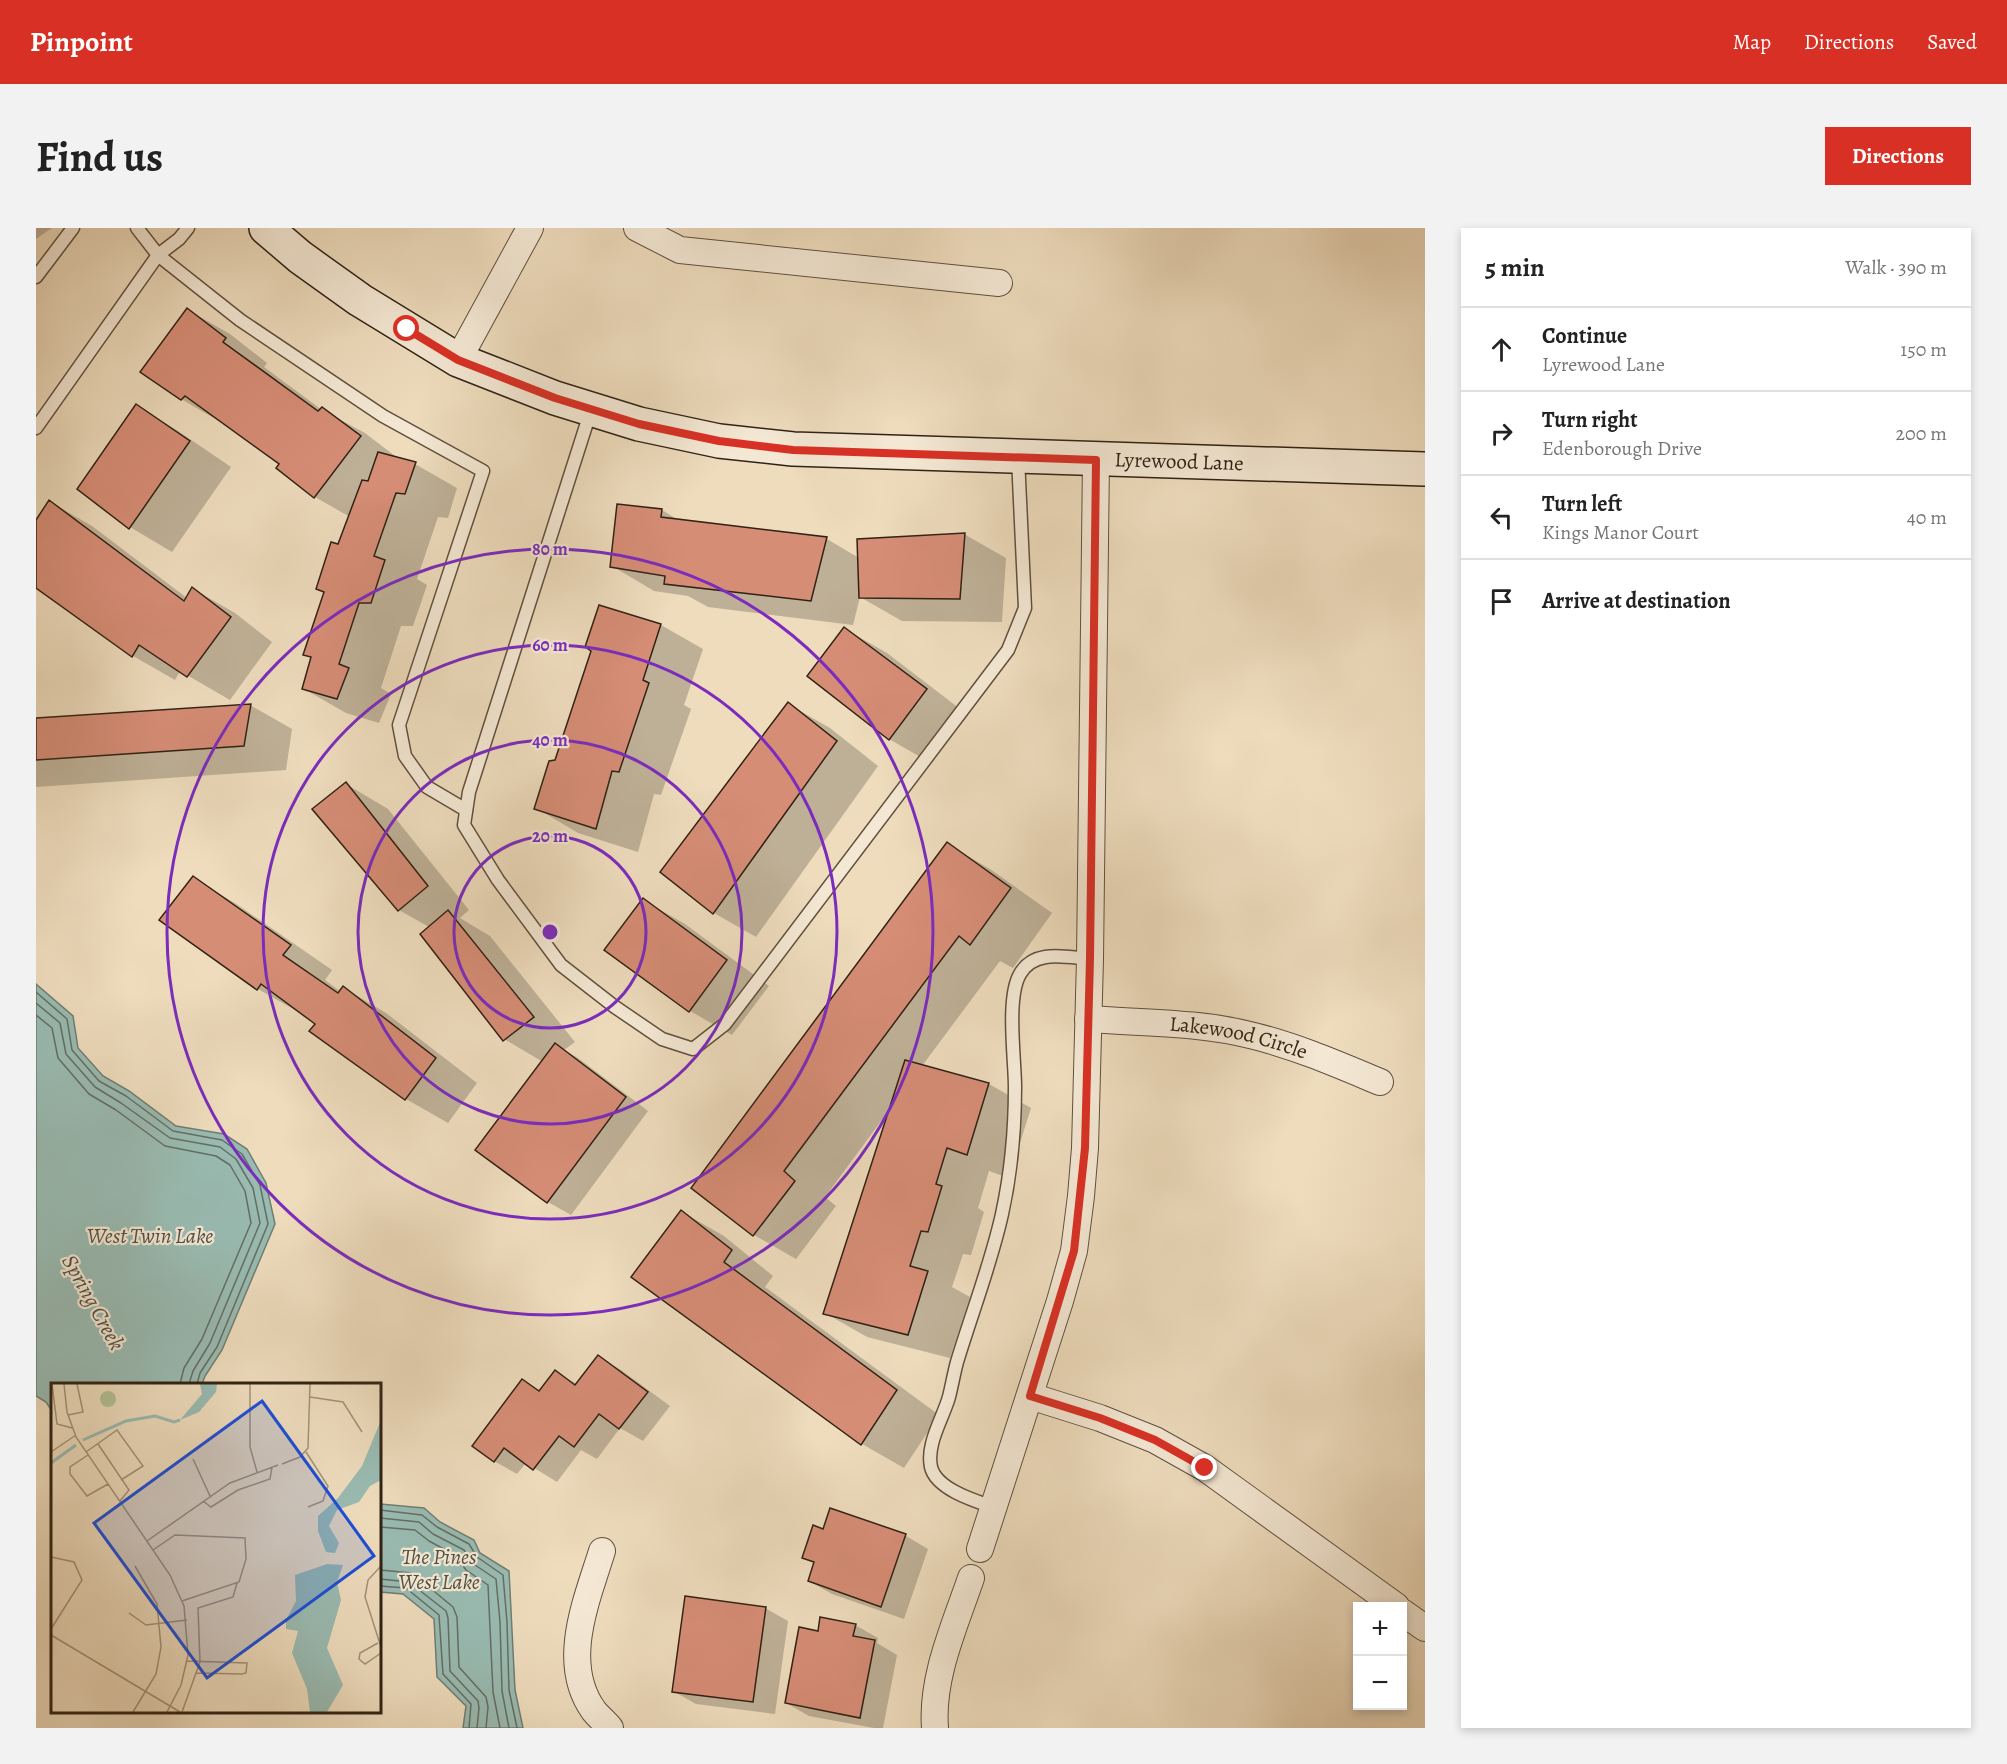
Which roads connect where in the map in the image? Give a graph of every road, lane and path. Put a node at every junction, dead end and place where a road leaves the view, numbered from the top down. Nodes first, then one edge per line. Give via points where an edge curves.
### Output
1 (73, 228) edge
2 (138, 228) edge
3 (188, 228) edge
4 (266, 228) edge
5 (530, 228) edge
6 (637, 228) edge
7 (158, 255) junction
8 (36, 277) edge
9 (999, 283) dead end
10 (458, 360) junction
11 (591, 409) junction
12 (36, 428) edge
13 (1018, 457) junction
14 (1096, 460) junction
15 (1425, 469) edge
16 (466, 810) junction
17 (1090, 959) junction
18 (1089, 1019) junction
19 (1380, 1082) dead end
20 (1030, 1396) junction
21 (993, 1507) junction
22 (980, 1549) dead end
23 (602, 1551) dead end
24 (971, 1578) dead end
25 (1390, 1602) edge
26 (1407, 1615) edge
27 (1425, 1628) edge
28 (610, 1728) edge
29 (935, 1728) edge

1 - 8 lane
2 - 7 lane
3 - 7 lane
4 - 10 street, Lyrewood Lane via 360,300
5 - 10 street
6 - 9 street via 680,250
7 - 12 lane
7 - 16 lane via 240,320 374,409 483,471 399,725 405,756 427,787
10 - 11 street, Lyrewood Lane
11 - 13 street, Lyrewood Lane via 719,441 793,450
11 - 16 lane
13 - 14 street, Lyrewood Lane
13 - 16 lane via 1025,608 1008,650 725,1024 693,1049 663,1039 561,965 498,880 464,825
14 - 15 street, Lyrewood Lane
14 - 17 street
17 - 18 street
17 - 21 lane via 1039,957 1029,963 1017,981 1012,1023 1012,1149 1002,1213 932,1444 934,1475 964,1498
18 - 19 street, Lakewood Circle via 1194,1025 1252,1035 1311,1053
18 - 20 street via 1085,1148 1074,1251
20 - 21 street
20 - 25 street via 1155,1440 1205,1468
21 - 22 street
23 - 28 street via 579,1628 577,1660 593,1709
24 - 29 street via 937,1683
26 - 27 street

